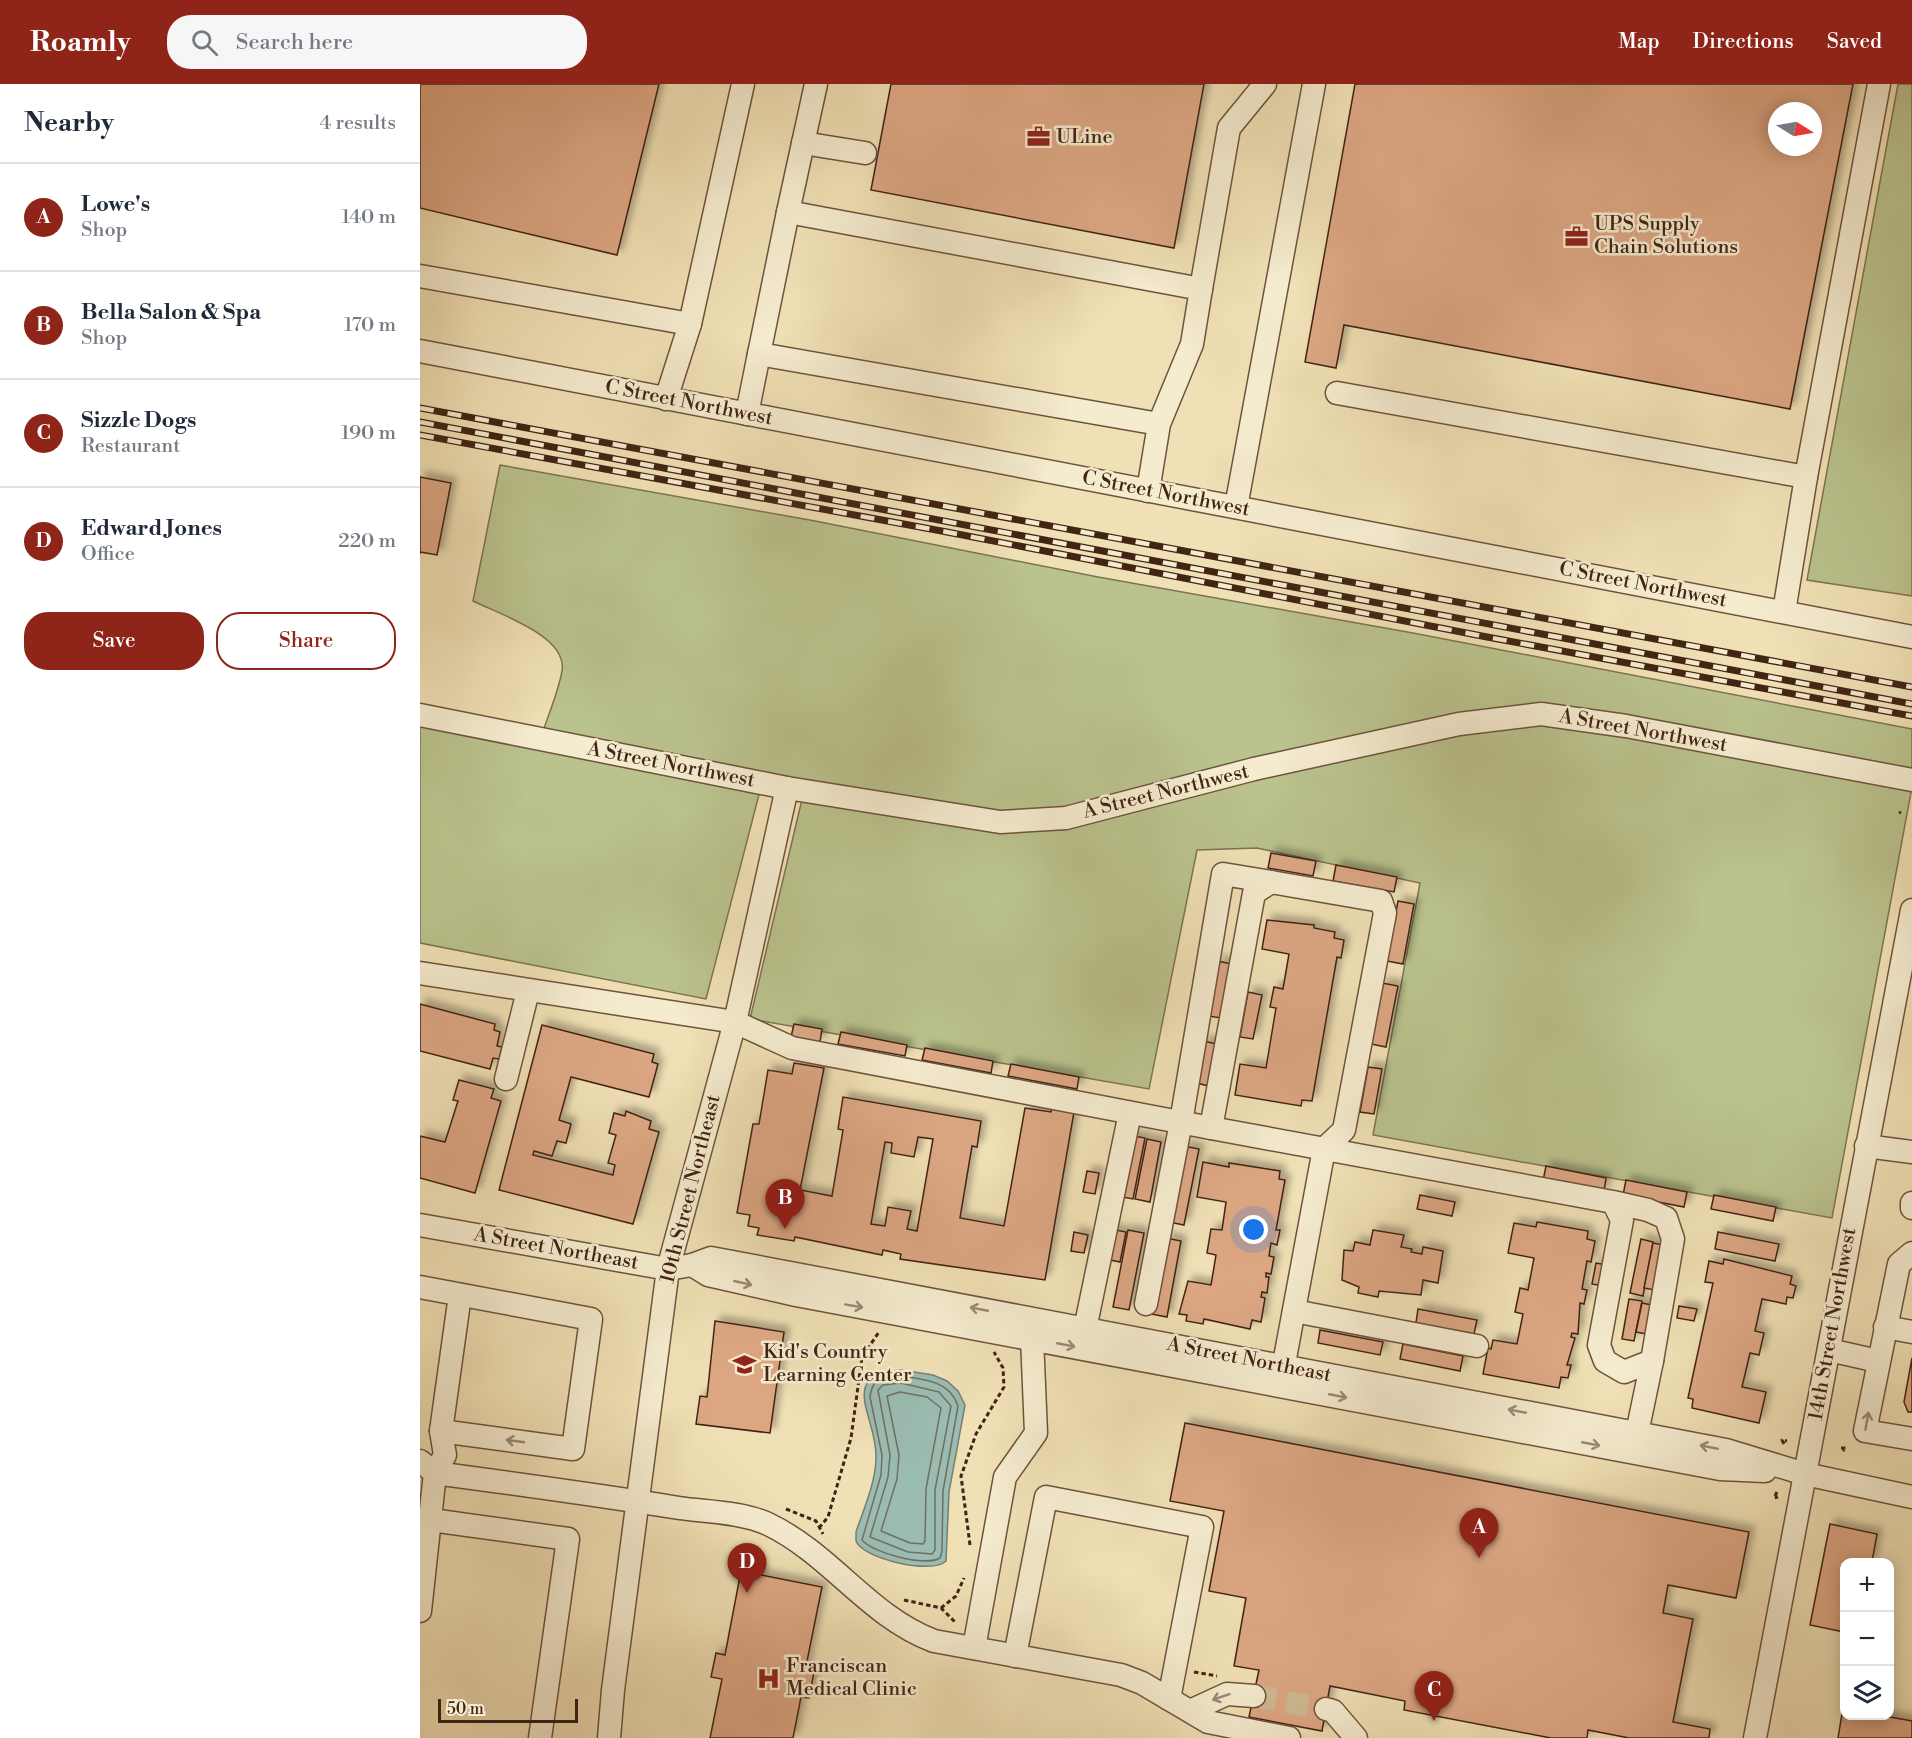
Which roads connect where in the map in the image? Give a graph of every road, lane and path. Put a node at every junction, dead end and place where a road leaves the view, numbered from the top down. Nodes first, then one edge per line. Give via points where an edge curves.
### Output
1 (743, 84) edge
2 (816, 84) edge
3 (1265, 84) edge
4 (1314, 84) edge
5 (1879, 84) edge
6 (803, 143) junction
7 (865, 153) dead end
8 (788, 212) junction
9 (420, 276) edge
10 (1201, 290) junction
11 (690, 324) junction
12 (420, 351) edge
13 (759, 354) junction
14 (1337, 393) dead end
15 (666, 399) junction
16 (747, 414) junction
17 (1159, 424) junction
18 (1806, 477) junction
19 (1148, 490) junction
20 (1236, 507) junction
21 (1784, 612) junction
22 (1912, 637) edge
23 (420, 715) edge
24 (1912, 780) edge
25 (787, 788) junction
26 (1271, 882) junction
27 (1912, 910) edge
28 (420, 973) edge
29 (528, 991) junction
30 (735, 1022) junction
31 (506, 1079) dead end
32 (1130, 1113) junction
33 (1181, 1122) junction
34 (1211, 1128) junction
35 (1866, 1146) junction
36 (1323, 1149) junction
37 (1912, 1152) edge
38 (1613, 1202) junction
39 (1912, 1203) edge
40 (1912, 1208) edge
41 (420, 1226) edge
42 (1906, 1258) edge
43 (668, 1269) junction
44 (420, 1287) edge
45 (1903, 1291) edge
46 (460, 1294) junction
47 (1146, 1304) dead end
48 (1294, 1311) junction
49 (1885, 1327) junction
50 (882, 1328) dead end
51 (1034, 1329) junction
52 (1084, 1329) junction
53 (1912, 1332) edge
54 (1477, 1346) dead end
55 (988, 1349) dead end
56 (1828, 1350) junction
57 (1652, 1361) junction
58 (1878, 1361) junction
59 (1282, 1376) junction
60 (441, 1431) junction
61 (1637, 1433) junction
62 (1912, 1439) edge
63 (428, 1467) edge
64 (1805, 1474) junction
65 (1912, 1496) edge
66 (639, 1501) junction
67 (431, 1520) junction
68 (819, 1527) dead end
69 (970, 1547) dead end
70 (966, 1573) dead end
71 (941, 1608) dead end
72 (420, 1611) edge
73 (974, 1648) junction
74 (1015, 1656) junction
75 (1254, 1696) tunnel mouth
76 (1169, 1699) junction
77 (1326, 1709) tunnel mouth
78 (1191, 1712) junction
79 (540, 1738) edge
80 (609, 1738) edge
81 (1289, 1738) edge
82 (1356, 1738) edge
83 (1755, 1738) edge

1 - 11 street
2 - 6 street
3 - 10 street via 1229,128
4 - 20 street
5 - 18 street
6 - 7 street
6 - 8 street
8 - 10 street
8 - 13 street
9 - 11 street
10 - 17 street via 1192,344
11 - 15 street
12 - 15 street, C Street Northwest
13 - 16 street
13 - 17 street
14 - 18 street
15 - 16 street, C Street Northwest
16 - 19 street, C Street Northwest
17 - 19 street
18 - 21 street
19 - 20 street, C Street Northwest
20 - 21 street, C Street Northwest
21 - 22 street, C Street Northwest
23 - 25 street, A Street Northwest
24 - 25 street, A Street Northwest via 1626,726 1541,714 1459,724 1066,818 1000,822
25 - 30 street, 10th Street Northeast
26 - 33 street via 1223,874
26 - 34 street via 1254,893
26 - 36 street via 1381,901 1385,913 1344,1130
27 - 35 street, 14th Street Northwest
28 - 29 street
29 - 30 street
29 - 31 street
30 - 32 street via 792,1048
30 - 43 street, 10th Street Northeast
32 - 33 street
32 - 52 street
33 - 34 street
33 - 47 street
34 - 36 street
35 - 37 street
35 - 56 street, 14th Street Northwest
36 - 38 street
36 - 48 street
38 - 57 street via 1666,1218 1673,1239
38 - 57 street via 1622,1220 1599,1345 1605,1361 1624,1372
39 - 40 street
41 - 43 street, A Street Northeast
42 - 45 street
43 - 51 street, A Street Northeast via 692,1265 708,1275 796,1295
43 - 66 street, 10th Street Northeast
44 - 46 street
45 - 49 street
46 - 60 street
46 -> 60 street via 591,1319 573,1449
48 - 54 street
48 - 59 street
49 - 53 street
49 - 58 street
50 - 68 path via 862,1357 851,1438 828,1517
51 - 52 street, A Street Northeast
51 -> 59 street, A Street Northeast
51 - 73 street via 1036,1433 1005,1477
52 - 59 street, A Street Northeast
55 - 69 path via 1003,1368 1004,1386 976,1434 961,1476
56 - 58 street
56 - 64 street, 14th Street Northwest
57 - 61 street
62 -> 58 street via 1865,1431
61 -> 59 street, A Street Northeast
59 -> 64 street, A Street Northeast via 1720,1469
60 - 63 street via 445,1455
64 -> 61 street, A Street Northeast via 1726,1450
63 - 66 street
63 - 67 street
64 - 65 street, A Street Northeast
64 - 83 street, 14th Street Northwest
66 - 73 street via 765,1523 815,1552 909,1632
66 - 80 street, 10th Street Northeast
67 - 72 street
67 - 79 street via 568,1539
70 - 71 path via 956,1596
73 - 74 street
74 - 76 street via 1121,1675
74 - 76 street via 1046,1497 1202,1527
75 -> 78 street via 1227,1694
76 - 78 street
77 - 82 street via 1333,1711
78 - 81 street via 1208,1722

